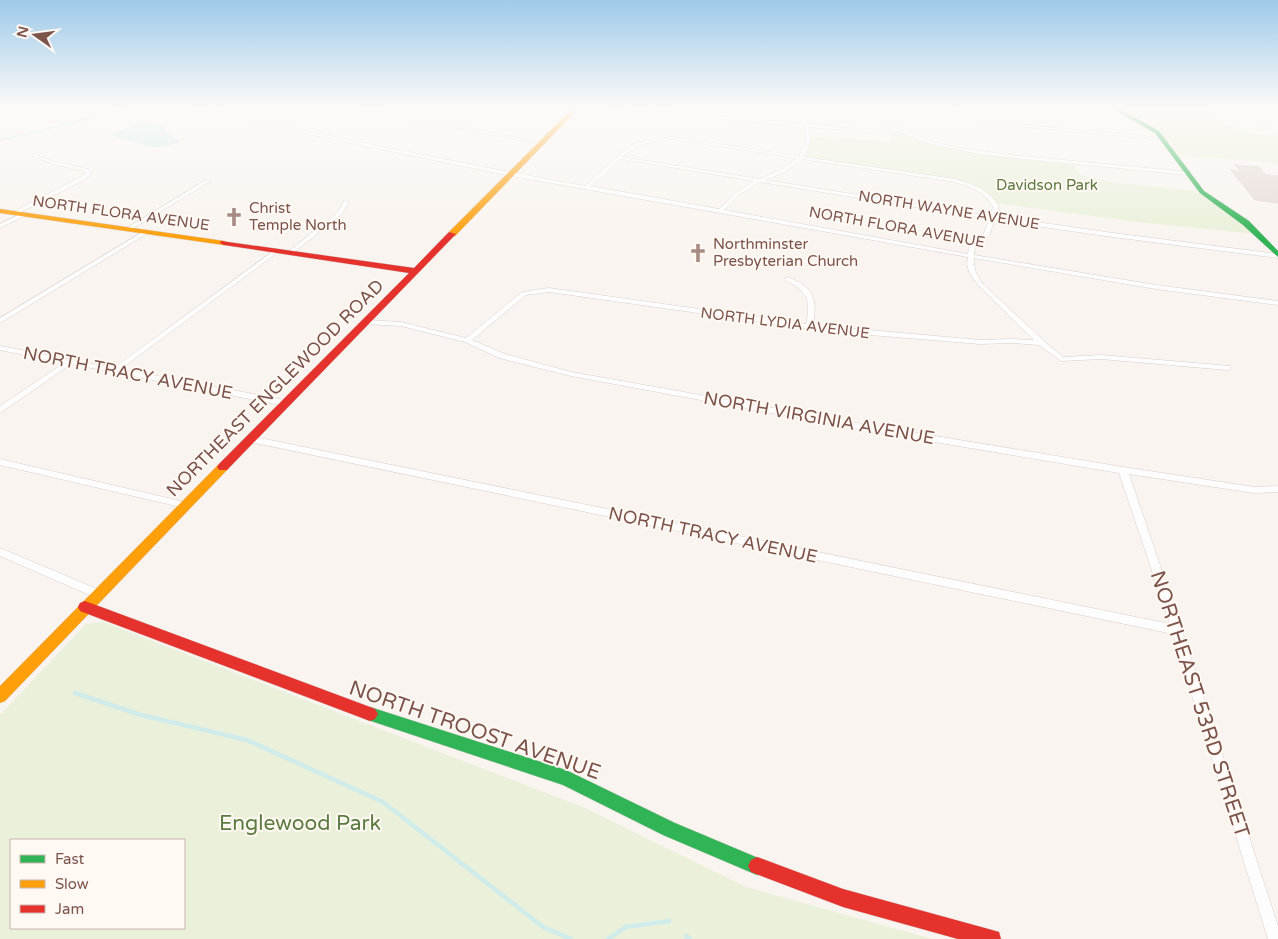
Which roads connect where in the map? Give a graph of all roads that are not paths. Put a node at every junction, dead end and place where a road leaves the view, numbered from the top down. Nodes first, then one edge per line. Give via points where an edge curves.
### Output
1 (396, 151) edge
2 (534, 151) edge
3 (628, 151) edge
4 (766, 151) edge
5 (803, 151) edge
6 (976, 151) edge
7 (1171, 151) edge
8 (35, 155) dead end
9 (800, 156) junction
10 (622, 158) junction
11 (1188, 173) junction
12 (511, 174) junction
13 (759, 180) junction
14 (208, 181) dead end
15 (586, 187) junction
16 (346, 202) dead end
17 (721, 210) junction
18 (0, 211) edge
19 (20, 213) junction
20 (992, 218) junction
21 (0, 226) edge
22 (128, 229) junction
23 (146, 232) junction
24 (276, 251) junction
25 (290, 253) junction
26 (1278, 255) edge
27 (971, 256) junction
28 (415, 271) junction
29 (787, 279) dead end
30 (1278, 304) edge
31 (0, 321) edge
32 (366, 322) junction
33 (809, 327) junction
34 (467, 340) junction
35 (1041, 343) junction
36 (0, 348) edge
37 (68, 362) junction
38 (1227, 368) dead end
39 (114, 371) junction
40 (285, 403) junction
41 (0, 410) edge
42 (250, 439) junction
43 (0, 462) edge
44 (1123, 470) junction
45 (1278, 489) edge
46 (184, 505) junction
47 (0, 552) edge
48 (98, 594) junction
49 (85, 607) junction
50 (1177, 630) junction
51 (0, 696) edge
52 (992, 939) edge
53 (1275, 939) edge

1 - 12 street, NORTH FLORA AVENUE
2 - 12 street, NORTHEAST ENGLEWOOD ROAD
3 - 10 street
4 - 9 street
5 - 9 street
6 - 11 street
7 - 11 street
8 - 19 street via 86,170 89,174
9 - 13 street via 784,170
9 - 20 street via 963,183 992,199 996,207
10 - 13 street, NORTH WAYNE AVENUE
10 - 15 street
11 - 26 street via 1202,192 1246,223
12 - 15 street, NORTH FLORA AVENUE
12 - 28 street, NORTHEAST ENGLEWOOD ROAD
13 - 17 street via 734,196
13 - 20 street, NORTH WAYNE AVENUE
14 - 22 street
15 - 17 street, NORTH FLORA AVENUE
16 - 25 street via 340,213
17 - 27 street, NORTH FLORA AVENUE
18 - 19 street, NORTH FLORA AVENUE
19 - 21 street
19 - 22 street, NORTH FLORA AVENUE
20 - 26 street, NORTH WAYNE AVENUE via 1180,245
20 - 27 street via 986,235 974,245
22 - 23 street, NORTH FLORA AVENUE
23 - 24 street, NORTH FLORA AVENUE
23 - 31 street
24 - 25 street, NORTH FLORA AVENUE
24 - 39 street
25 - 28 street, NORTH FLORA AVENUE
27 - 30 street, NORTH FLORA AVENUE
27 - 35 street via 970,264 976,279
28 - 32 street, NORTHEAST ENGLEWOOD ROAD
29 - 33 street via 805,287 810,297 813,308
32 - 34 street, NORTH VIRGINIA AVENUE via 401,324
32 - 40 street, NORTHEAST ENGLEWOOD ROAD
33 - 34 street, NORTH LYDIA AVENUE via 549,290 520,295
33 - 35 street, NORTH LYDIA AVENUE via 944,340
34 - 44 street, NORTH VIRGINIA AVENUE via 502,356 571,374
35 - 38 street via 1061,359 1102,356
36 - 37 street, NORTH TRACY AVENUE
37 - 39 street, NORTH TRACY AVENUE
37 - 41 street
39 - 40 street, NORTH TRACY AVENUE
40 - 42 street, NORTHEAST ENGLEWOOD ROAD
42 - 46 street, NORTHEAST ENGLEWOOD ROAD
42 - 50 street, NORTH TRACY AVENUE
43 - 46 street
44 - 45 street, NORTH VIRGINIA AVENUE via 1254,490
44 - 50 street, NORTHEAST 53RD STREET
46 - 48 street, NORTHEAST ENGLEWOOD ROAD
47 - 48 street
48 - 49 street, NORTHEAST ENGLEWOOD ROAD
49 - 51 street, NORTHEAST ENGLEWOOD ROAD
49 - 52 street, NORTH TROOST AVENUE via 365,712 566,778 669,829 783,877 844,898
50 - 53 street, NORTHEAST 53RD STREET

